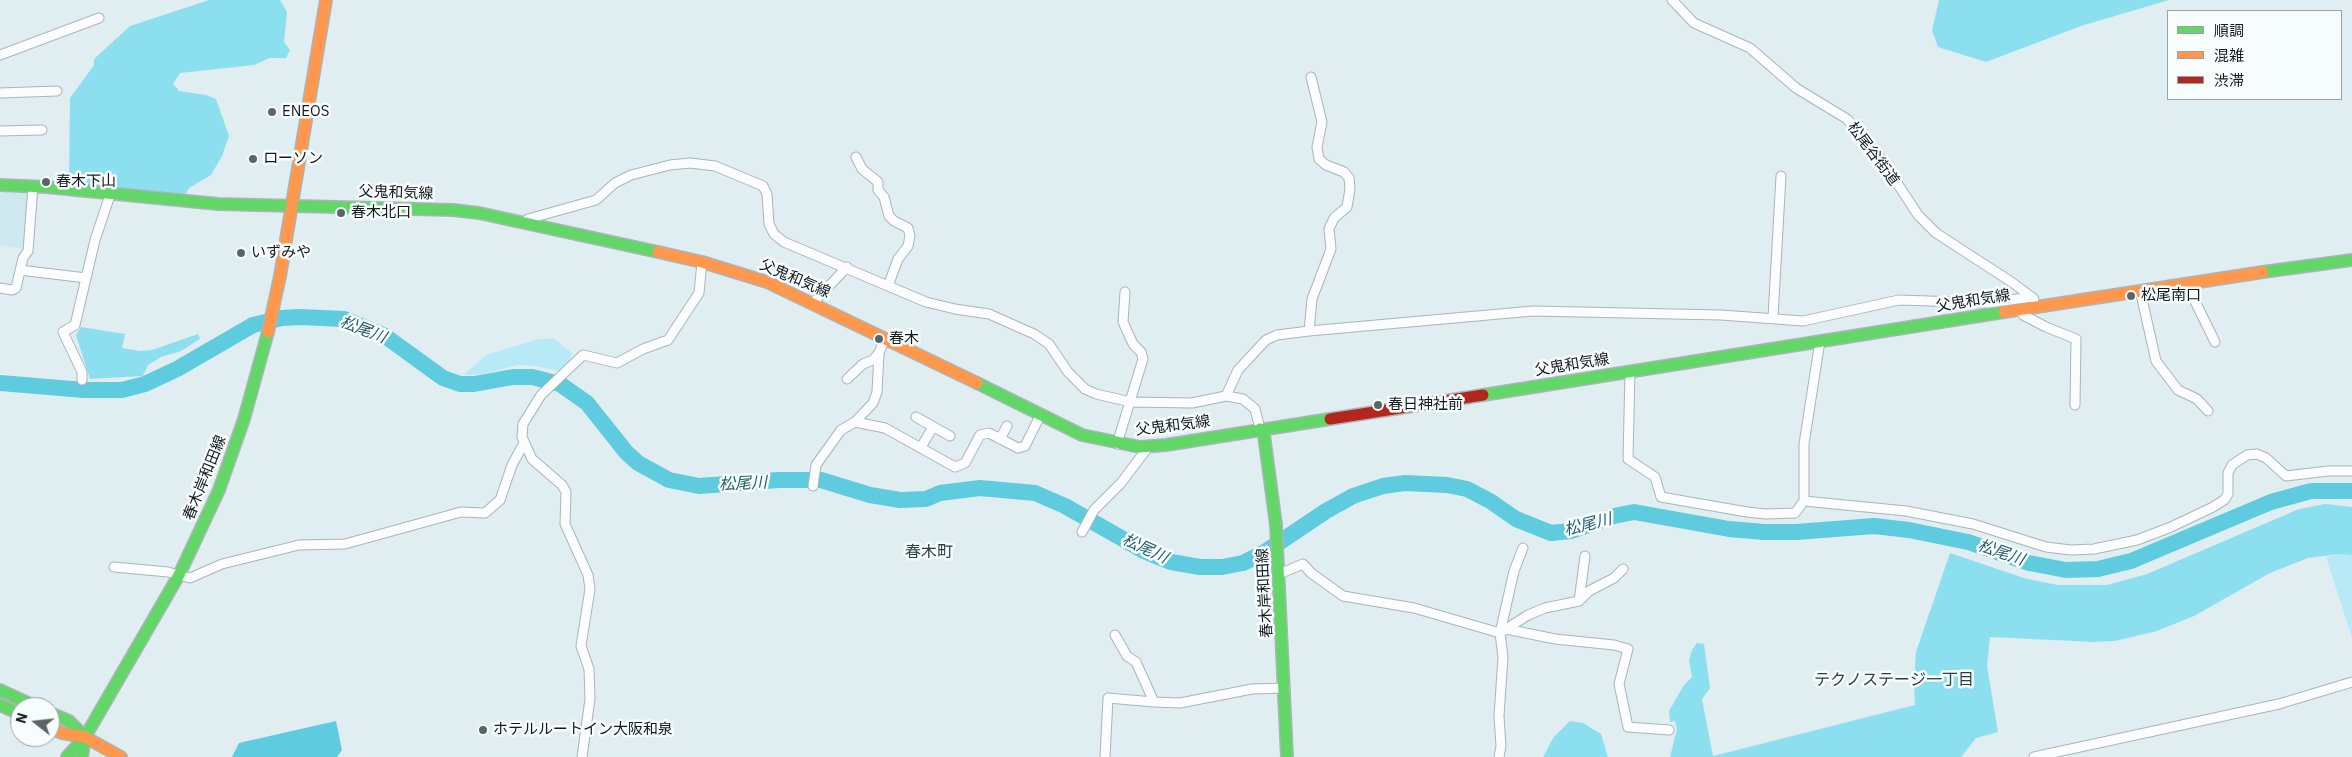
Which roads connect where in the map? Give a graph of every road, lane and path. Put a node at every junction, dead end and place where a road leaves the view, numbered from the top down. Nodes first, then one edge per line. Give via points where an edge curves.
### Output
1 (326, 0) edge
2 (1672, 0) edge
3 (99, 18) dead end
4 (0, 55) edge
5 (1311, 77) dead end
6 (57, 91) dead end
7 (0, 93) edge
8 (42, 130) dead end
9 (0, 131) edge
10 (856, 157) dead end
11 (1781, 176) dead end
12 (0, 185) edge
13 (33, 186) junction
14 (110, 195) junction
15 (291, 207) junction
16 (524, 223) junction
17 (2352, 260) edge
18 (702, 262) junction
19 (847, 267) junction
20 (20, 270) junction
21 (86, 278) junction
22 (2186, 283) junction
23 (888, 286) junction
24 (0, 288) edge
25 (2140, 290) junction
26 (1125, 292) dead end
27 (2035, 302) junction
28 (813, 303) junction
29 (2019, 309) junction
30 (1773, 317) junction
31 (1308, 331) junction
32 (885, 338) junction
33 (1820, 341) junction
34 (2215, 342) dead end
35 (879, 353) junction
36 (1630, 371) junction
37 (847, 379) dead end
38 (82, 380) dead end
39 (1226, 396) junction
40 (1132, 402) junction
41 (2075, 405) dead end
42 (2208, 411) dead end
43 (1041, 414) junction
44 (916, 417) dead end
45 (855, 422) junction
46 (1007, 426) dead end
47 (933, 427) junction
48 (1260, 429) junction
49 (950, 436) dead end
50 (1000, 440) junction
51 (524, 443) junction
52 (1117, 444) junction
53 (1149, 446) junction
54 (921, 447) junction
55 (2352, 471) edge
56 (813, 486) dead end
57 (1804, 501) junction
58 (1083, 530) dead end
59 (1523, 548) dead end
60 (1585, 556) dead end
61 (114, 568) dead end
62 (1623, 568) dead end
63 (1279, 569) junction
64 (179, 575) junction
65 (1579, 601) junction
66 (1503, 631) junction
67 (1115, 635) dead end
68 (2352, 682) edge
69 (1285, 688) junction
70 (0, 690) edge
71 (15, 697) edge
72 (1154, 702) junction
73 (60, 718) edge
74 (1669, 730) dead end
75 (60, 732) edge
76 (85, 737) junction
77 (67, 757) edge
78 (82, 757) edge
79 (121, 757) edge
80 (582, 757) edge
81 (1105, 757) edge
82 (1287, 757) edge
83 (1499, 757) edge
84 (2034, 757) edge

1 - 15 main road, 春木岸和田線
2 - 27 street, 松尾谷街道 via 1694,23 1750,48 1796,88 1847,119 1882,160 1905,198 1936,233
3 - 4 street
5 - 31 street via 1322,122 1317,147 1319,159 1344,172 1349,178 1350,188 1347,206 1334,218 1329,229 1331,249 1312,299
6 - 7 street
8 - 9 street
10 - 23 street via 862,169 878,182 889,216 908,228 910,236
11 - 30 street
12 - 13 main road, 父鬼和気線
13 - 14 main road, 父鬼和気線
13 - 20 street via 28,251
14 - 15 main road, 父鬼和気線
14 - 21 street
15 - 16 main road, 父鬼和気線 via 453,210
15 - 64 main road, 春木岸和田線 via 269,330 244,419 219,490
16 - 18 main road, 父鬼和気線
16 - 19 street via 528,219 596,200 614,183 631,175 670,165 715,166 763,186 767,194 769,224 774,234 784,242
17 - 22 main road, 父鬼和気線
18 - 28 main road, 父鬼和気線 via 767,282
18 - 51 street via 699,293 668,340 617,363 583,355 541,394 523,424
19 - 23 street
19 - 28 street
20 - 21 street
20 - 24 street via 16,288
21 - 38 street via 75,325 63,332 82,372
22 - 25 main road, 父鬼和気線
22 - 34 street
23 - 40 street via 926,302 989,314 1034,334 1049,344 1068,372 1085,389
25 - 27 main road, 父鬼和気線
25 - 42 street via 2156,360 2178,390 2197,399
26 - 40 street via 1123,322 1143,359
27 - 29 main road, 父鬼和気線
27 - 30 street via 1899,300 1803,321
28 - 32 main road, 父鬼和気線
29 - 33 main road, 父鬼和気線
29 - 41 street via 2023,315 2076,339
30 - 31 street via 1533,311
31 - 39 street via 1277,335 1266,340 1238,370
32 - 35 street
32 - 43 main road, 父鬼和気線
33 - 36 main road, 父鬼和気線
33 - 57 street via 1804,444
35 - 37 street
35 - 45 street via 873,403
36 - 48 main road, 父鬼和気線
36 - 57 street via 1628,458 1655,477 1661,497 1774,515 1795,513
39 - 40 street via 1192,403
39 - 48 street via 1243,399 1255,410
40 - 52 street
43 - 50 street via 1025,446 1018,448
43 - 52 main road, 父鬼和気線 via 1082,435
44 - 47 street
45 - 54 street via 885,428
45 - 56 street via 842,430 816,465
46 - 50 street
47 - 49 street
47 - 54 street
48 - 53 main road, 父鬼和気線
48 - 63 main road, 春木岸和田線 via 1264,435
50 - 54 street via 988,433 980,435 965,463 952,469
51 - 64 street via 512,465 500,500 485,513 461,512 345,544 299,545 222,564 190,578
51 - 80 street via 532,459 566,492 565,524 588,575 590,589 581,646 589,669 590,699
52 - 53 main road, 父鬼和気線
53 - 58 street via 1094,510
55 - 57 street via 2286,476 2266,458 2257,454 2247,455 2232,465 2228,473 2228,494 2213,507 2137,540 2094,549 2046,547 1934,515
59 - 66 street via 1514,571
60 - 65 street
61 - 64 street
62 - 65 street via 1614,578 1589,591
63 - 66 street via 1303,564 1344,596 1355,600 1414,608
63 - 69 main road, 春木岸和田線
64 - 76 main road, 春木岸和田線
65 - 66 street via 1528,615
66 - 74 street via 1628,649 1619,684 1628,727
66 - 83 street
67 - 72 street via 1128,656 1136,662
68 - 84 street via 2279,704
69 - 72 street via 1252,688 1180,703
69 - 82 main road, 春木岸和田線
70 - 71 main road
72 - 81 street via 1108,698
73 - 76 main road
75 - 76 main road
76 - 77 main road, 春木岸和田線
76 - 78 main road, 春木岸和田線
76 - 79 main road

